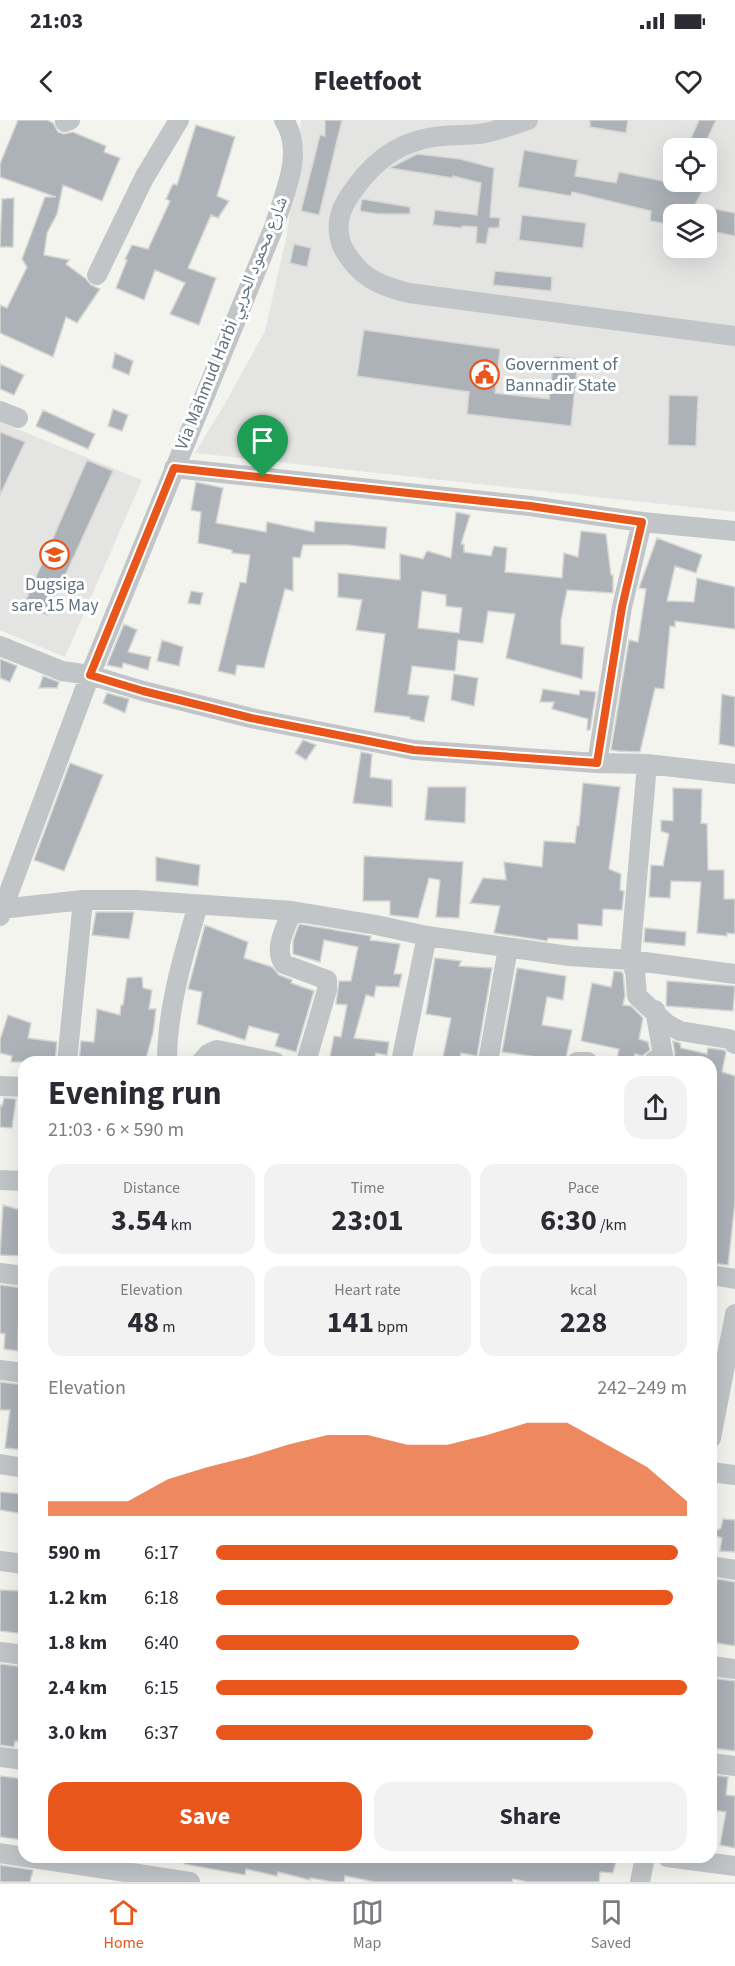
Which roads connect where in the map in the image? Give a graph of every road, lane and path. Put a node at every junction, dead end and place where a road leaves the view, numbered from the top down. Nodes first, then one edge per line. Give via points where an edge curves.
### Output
1 (179, 120) edge
2 (528, 120) edge
3 (288, 126) edge
4 (97, 276) dead end
5 (735, 336) edge
6 (174, 468) junction
7 (642, 522) junction
8 (735, 531) edge
9 (0, 646) edge
10 (90, 675) junction
11 (597, 763) junction
12 (647, 764) junction
13 (735, 774) edge
14 (83, 900) junction
15 (198, 904) junction
16 (1, 911) edge
17 (292, 911) junction
18 (427, 936) junction
19 (508, 948) junction
20 (630, 960) junction
21 (735, 974) edge
22 (655, 1010) junction
23 (735, 1044) edge
24 (68, 1056) edge
25 (166, 1056) edge
26 (206, 1056) edge
27 (246, 1056) edge
28 (308, 1056) edge
29 (402, 1056) edge
30 (489, 1056) edge
31 (659, 1056) edge
32 (0, 1086) edge
33 (18, 1087) edge
34 (0, 1179) edge
35 (18, 1180) edge
36 (0, 1274) edge
37 (18, 1276) edge
38 (717, 1276) edge
39 (735, 1279) edge
40 (735, 1314) edge
41 (0, 1370) edge
42 (18, 1372) edge
43 (724, 1373) edge
44 (717, 1408) edge
45 (0, 1464) edge
46 (18, 1467) edge
47 (717, 1473) edge
48 (735, 1475) edge
49 (0, 1561) edge
50 (18, 1563) edge
51 (717, 1567) edge
52 (735, 1570) edge
53 (0, 1652) edge
54 (18, 1654) edge
55 (717, 1667) edge
56 (735, 1669) edge
57 (0, 1757) edge
58 (18, 1759) edge
59 (717, 1764) edge
60 (735, 1766) edge
61 (0, 1853) edge
62 (18, 1856) edge
63 (47, 1863) edge
64 (644, 1863) edge
65 (712, 1863) edge
66 (735, 1866) edge
67 (62, 1867) edge
68 (190, 1882) edge
69 (640, 1882) edge

1 - 4 street via 144,178
2 - 5 street via 480,134 407,142 384,156 362,177 343,205 339,238 354,264 369,279 409,293
3 - 6 street, Via Mahmud Harbi شارع محمود الحربي via 295,155 274,227
6 - 7 street via 530,506
6 - 10 street, Via Mahmud Harbi شارع محمود الحربي
7 - 8 street
7 - 11 street via 622,607
9 - 10 street via 62,671
10 - 11 street via 251,718 414,750
10 - 16 street, Via Mahmud Harbi شارع محمود الحربي
11 - 12 street
12 - 13 street
12 - 20 street
14 - 15 street
14 - 16 street
14 - 24 street
15 - 17 street
15 - 25 street via 182,959
17 - 18 street
17 - 28 street via 279,947 280,958 284,964 327,980
18 - 19 street
18 - 29 street
19 - 20 street
19 - 30 street
20 - 21 street
20 - 22 street via 637,996
22 - 23 street via 680,1030 729,1039
22 - 31 street
26 - 27 street via 217,1050
32 - 33 street
34 - 35 street
36 - 37 street
38 - 39 street
40 - 43 street
41 - 42 street
43 - 44 street
45 - 46 street
47 - 48 street
49 - 50 street
51 - 52 street
53 - 54 street
55 - 56 street
57 - 58 street
59 - 60 street
61 - 62 street
63 - 67 street
64 - 69 street
65 - 66 street
67 - 68 street

